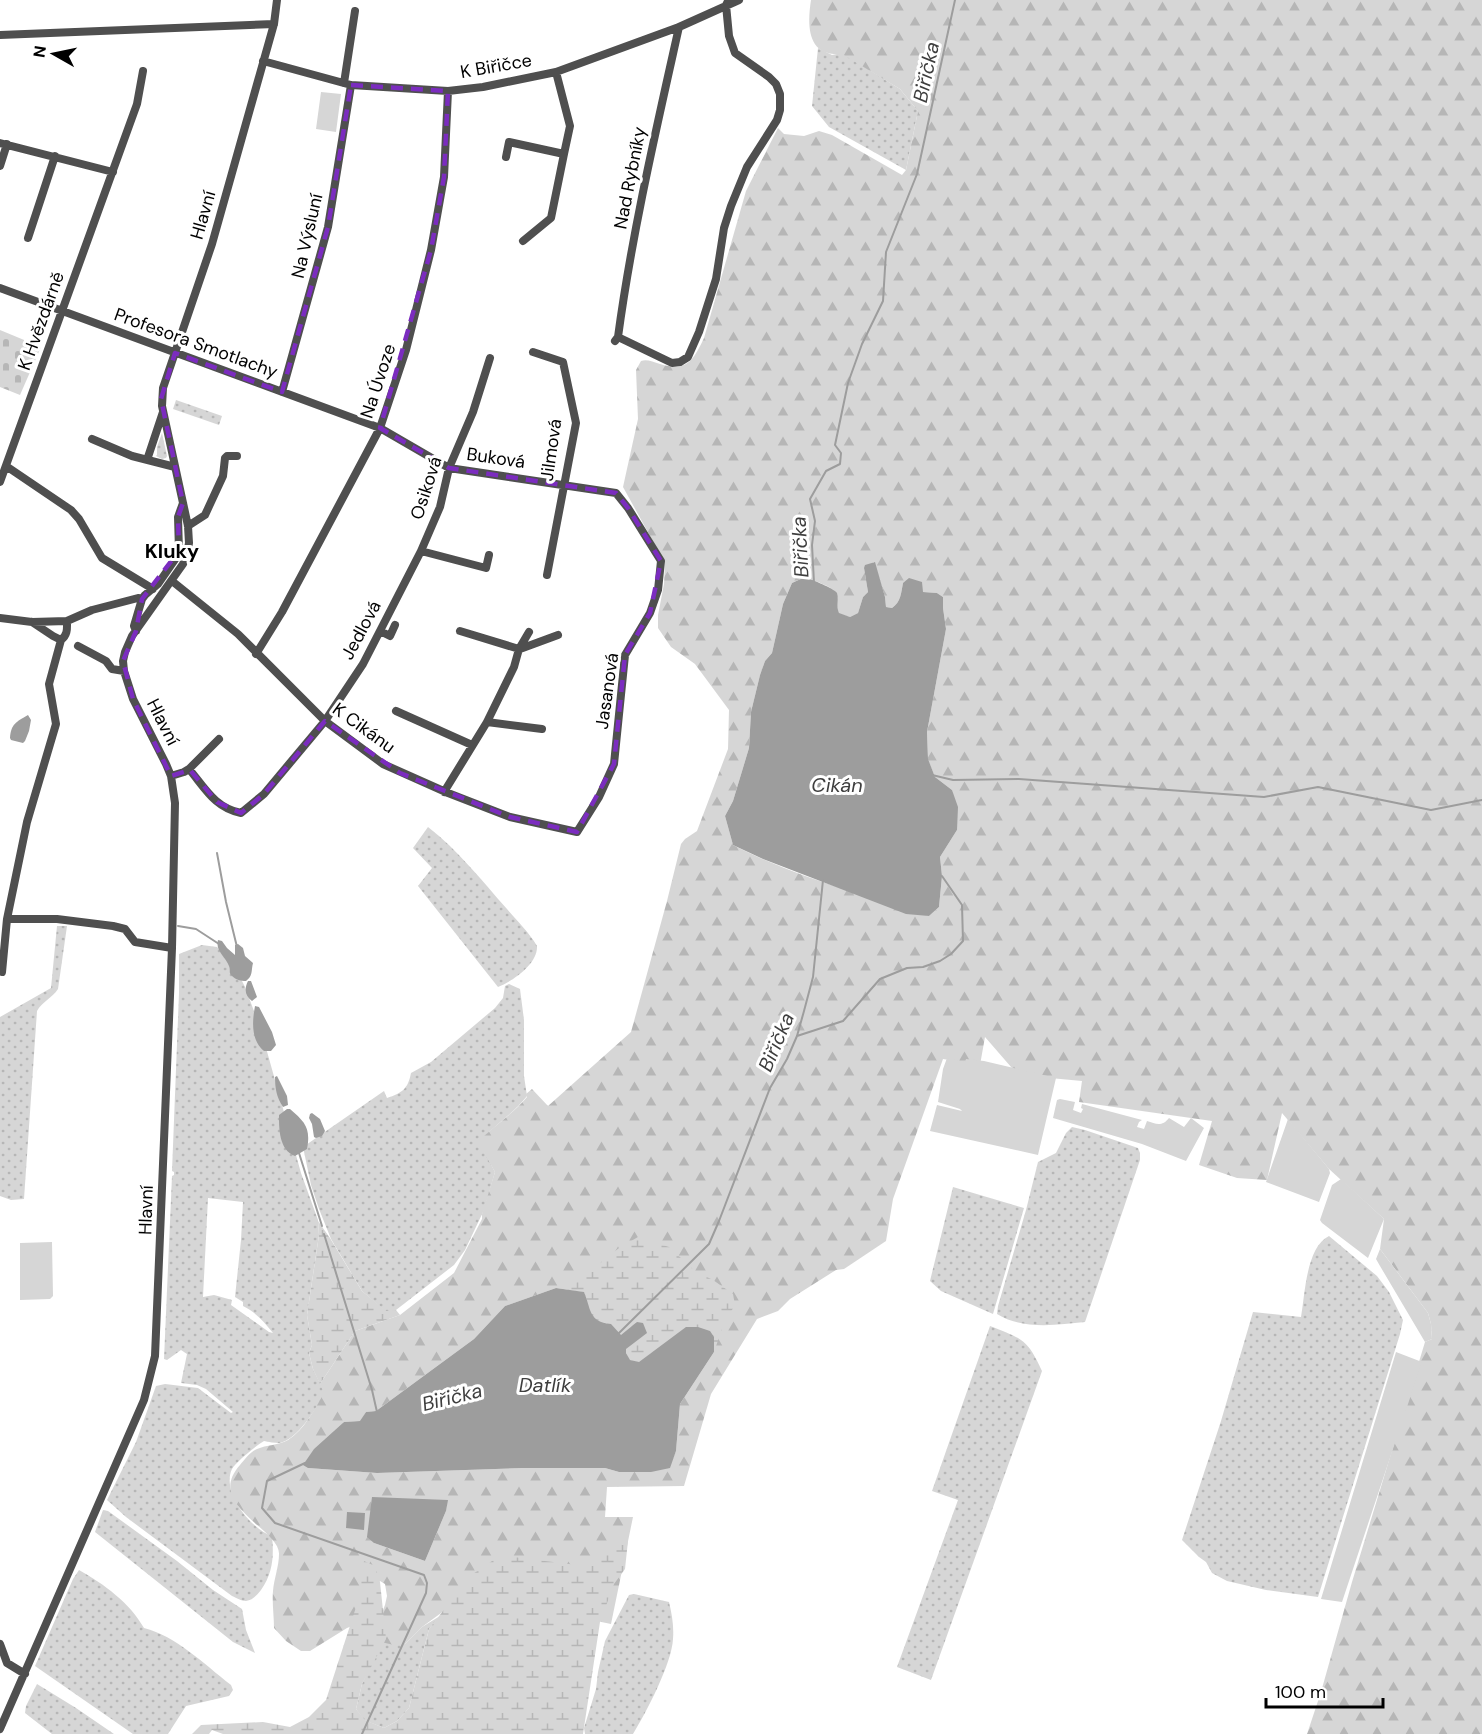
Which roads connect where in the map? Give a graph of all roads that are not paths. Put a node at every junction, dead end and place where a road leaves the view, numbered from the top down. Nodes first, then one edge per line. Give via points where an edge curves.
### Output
1 (277, 0) edge
2 (739, 0) edge
3 (727, 3) edge
4 (355, 11) dead end
5 (274, 24) junction
6 (679, 27) junction
7 (0, 35) edge
8 (263, 61) junction
9 (143, 71) dead end
10 (556, 72) junction
11 (348, 84) junction
12 (448, 91) junction
13 (4, 143) edge
14 (564, 154) junction
15 (54, 156) junction
16 (506, 157) dead end
17 (0, 166) edge
18 (114, 172) junction
19 (28, 238) dead end
20 (523, 241) dead end
21 (0, 288) edge
22 (62, 311) junction
23 (533, 352) dead end
24 (175, 353) junction
25 (490, 358) dead end
26 (282, 392) junction
27 (163, 412) junction
28 (380, 428) junction
29 (92, 439) dead end
30 (237, 456) dead end
31 (147, 460) junction
32 (6, 466) junction
33 (175, 467) junction
34 (449, 468) junction
35 (0, 482) edge
36 (563, 484) junction
37 (616, 493) joint
38 (183, 503) junction
39 (188, 526) junction
40 (421, 551) junction
41 (489, 555) dead end
42 (547, 575) dead end
43 (172, 581) junction
44 (153, 589) junction
45 (142, 599) junction
46 (0, 618) edge
47 (67, 621) junction
48 (32, 622) junction
49 (395, 625) dead end
50 (380, 631) junction
51 (460, 631) dead end
52 (136, 632) junction
53 (529, 632) dead end
54 (558, 635) dead end
55 (61, 640) junction
56 (78, 646) dead end
57 (519, 649) junction
58 (256, 654) junction
59 (123, 671) junction
60 (396, 711) dead end
61 (325, 721) junction
62 (487, 722) junction
63 (542, 729) dead end
64 (219, 739) dead end
65 (472, 745) junction
66 (189, 769) junction
67 (171, 776) junction
68 (444, 792) junction
69 (577, 832) joint
70 (7, 919) junction
71 (172, 948) junction
72 (2, 972) dead end
73 (0, 1644) edge
74 (25, 1674) junction
75 (0, 1729) edge

1 - 5 street, Hlavní
2 - 3 street, K Biřičce
3 - 6 street, K Biřičce
3 - 6 street, Nad Rybníky via 729,36 735,53 776,84 780,110 747,167 731,206 716,279 699,332 688,357 672,363 616,340
4 - 11 street, Na Výsluní
5 - 7 street
5 - 8 street, Hlavní
6 - 10 street, K Biřičce
8 - 11 street, K Biřičce
8 - 24 street, Hlavní via 213,244
9 - 18 street, K Hvězdárně via 137,104
10 - 12 street, K Biřičce
10 - 14 street via 570,126
11 - 12 street, K Biřičce
11 - 26 street, Na Výsluní via 328,226
12 - 28 street, Na Úvoze via 444,177 431,250 406,350
13 - 15 street
13 - 17 street
14 - 16 street via 509,142
14 - 20 street via 551,218
15 - 18 street
15 - 19 street
18 - 22 street, K Hvězdárně
21 - 22 street, Profesora Smotlachy
22 - 24 street, Profesora Smotlachy
22 - 32 street, K Hvězdárně
23 - 36 street, Jilmová via 564,362 576,423
24 - 26 street, Profesora Smotlachy
24 - 27 street, Hlavní via 163,388
25 - 34 street, Osiková
26 - 28 street, Profesora Smotlachy
27 - 31 street, Hlavní
27 - 33 street, Hlavní
28 - 34 street, Buková
28 - 58 street, Na Úvoze
29 - 31 street
30 - 39 street via 225,458 223,476 205,515
31 - 33 street
32 - 35 street, K Hvězdárně
32 - 44 street via 71,510 102,558
33 - 38 street, Hlavní
34 - 36 street, Buková
34 - 40 street, Osiková via 440,507
36 - 37 street, Buková
36 - 42 street, Jilmová
37 - 69 street, Jasanová via 660,561 658,590 650,614 625,655 614,764
38 - 39 street, Hlavní
38 - 44 street, Hlavní via 178,517 179,551
39 - 43 street, Hlavní via 187,554
40 - 41 street via 486,568
40 - 50 street, Jedlová
43 - 52 street, Hlavní
43 - 58 street, K Cikánu via 238,634
44 - 45 street, Hlavní
45 - 47 street via 92,610
45 - 52 street, Hlavní via 134,626
46 - 48 street
47 - 48 street
47 - 55 street
48 - 55 street
49 - 50 street via 390,636
50 - 61 street, Jedlová
51 - 57 street
52 - 59 street, Hlavní via 127,645
53 - 57 street
54 - 57 street
55 - 70 street via 49,684 56,724 27,822
56 - 59 street via 106,661 112,669
57 - 62 street
58 - 61 street, K Cikánu
59 - 67 street, Hlavní
60 - 65 street
61 - 66 street, Jedlová via 264,794 241,813 217,802
61 - 68 street, K Cikánu via 383,764
62 - 63 street
62 - 65 street
64 - 66 street
65 - 68 street
66 - 67 street
67 - 71 street, Hlavní via 175,802
68 - 69 street, K Cikánu via 510,817
70 - 71 street via 106,924 125,929 135,942
70 - 72 street
71 - 74 street, Hlavní via 155,1356 144,1400
73 - 74 street via 7,1663
74 - 75 street, Hlavní

